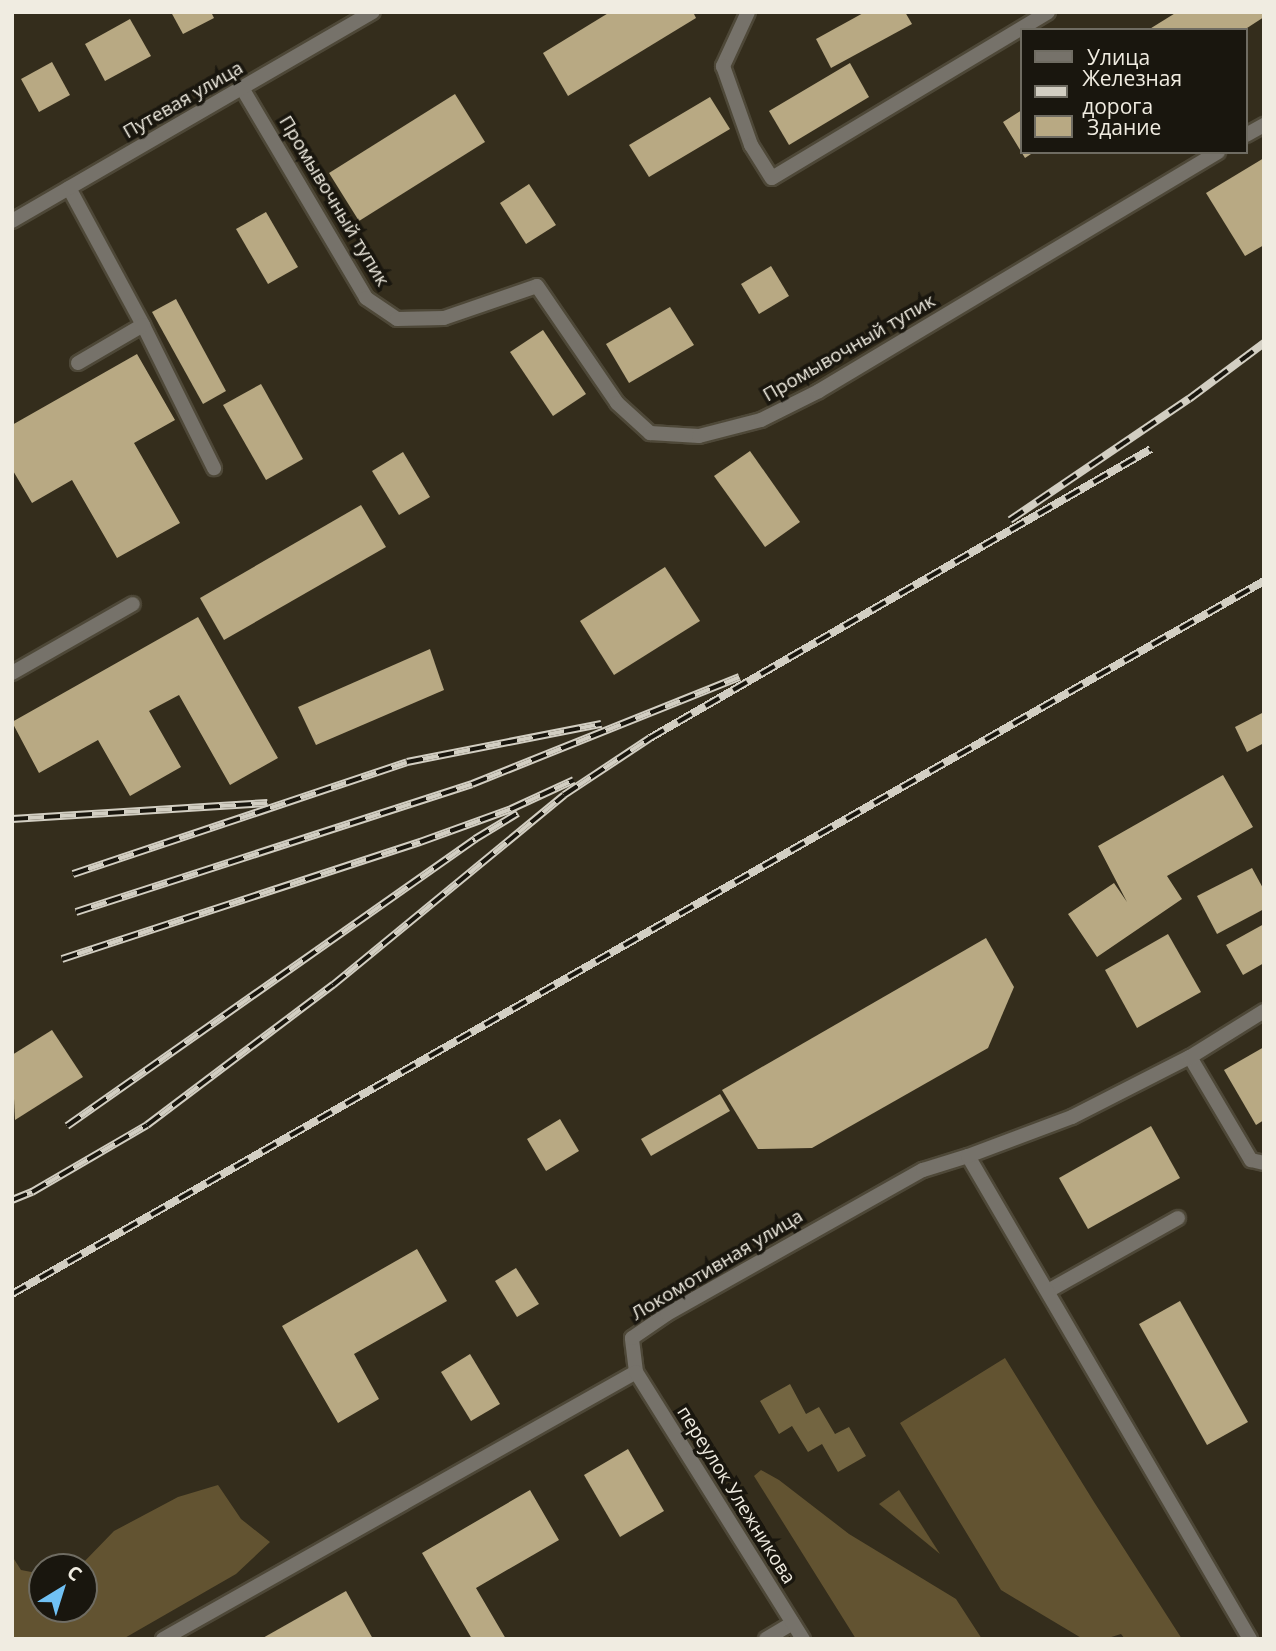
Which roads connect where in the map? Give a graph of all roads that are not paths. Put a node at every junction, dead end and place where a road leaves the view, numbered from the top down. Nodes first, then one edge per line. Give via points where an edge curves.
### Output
1 (373, 12) edge
2 (748, 12) edge
3 (1048, 12) edge
4 (1021, 28) edge
5 (1020, 29) edge
6 (243, 88) junction
7 (1264, 125) edge
8 (1248, 134) edge
9 (1215, 154) edge
10 (69, 188) junction
11 (12, 221) edge
12 (143, 325) junction
13 (78, 363) dead end
14 (214, 468) dead end
15 (134, 604) dead end
16 (12, 674) edge
17 (1264, 1011) edge
18 (1190, 1057) junction
19 (968, 1156) junction
20 (1264, 1163) edge
21 (1178, 1218) dead end
22 (1048, 1291) junction
23 (636, 1372) junction
24 (793, 1623) junction
25 (163, 1639) edge
26 (766, 1639) edge
27 (803, 1639) edge
28 (1250, 1639) edge

1 - 6 street, Путевая улица
2 - 5 street via 723,66 751,145 772,178
3 - 4 street
6 - 9 street, Промывочный тупик via 366,298 397,319 444,318 537,286 617,403 650,433 699,436 761,420 819,391
6 - 10 street, Путевая улица
7 - 8 street
10 - 11 street, Путевая улица
10 - 12 street
12 - 13 street
12 - 14 street
15 - 16 street
17 - 18 street, Локомотивная улица
18 - 19 street, Локомотивная улица via 1072,1117
18 - 20 street via 1251,1160
19 - 22 street
19 - 23 street, Локомотивная улица via 923,1170 667,1314 632,1338
21 - 22 street
22 - 28 street
23 - 24 street, переулок Улежникова
23 - 25 street
24 - 26 street
24 - 27 street, переулок Улежникова

